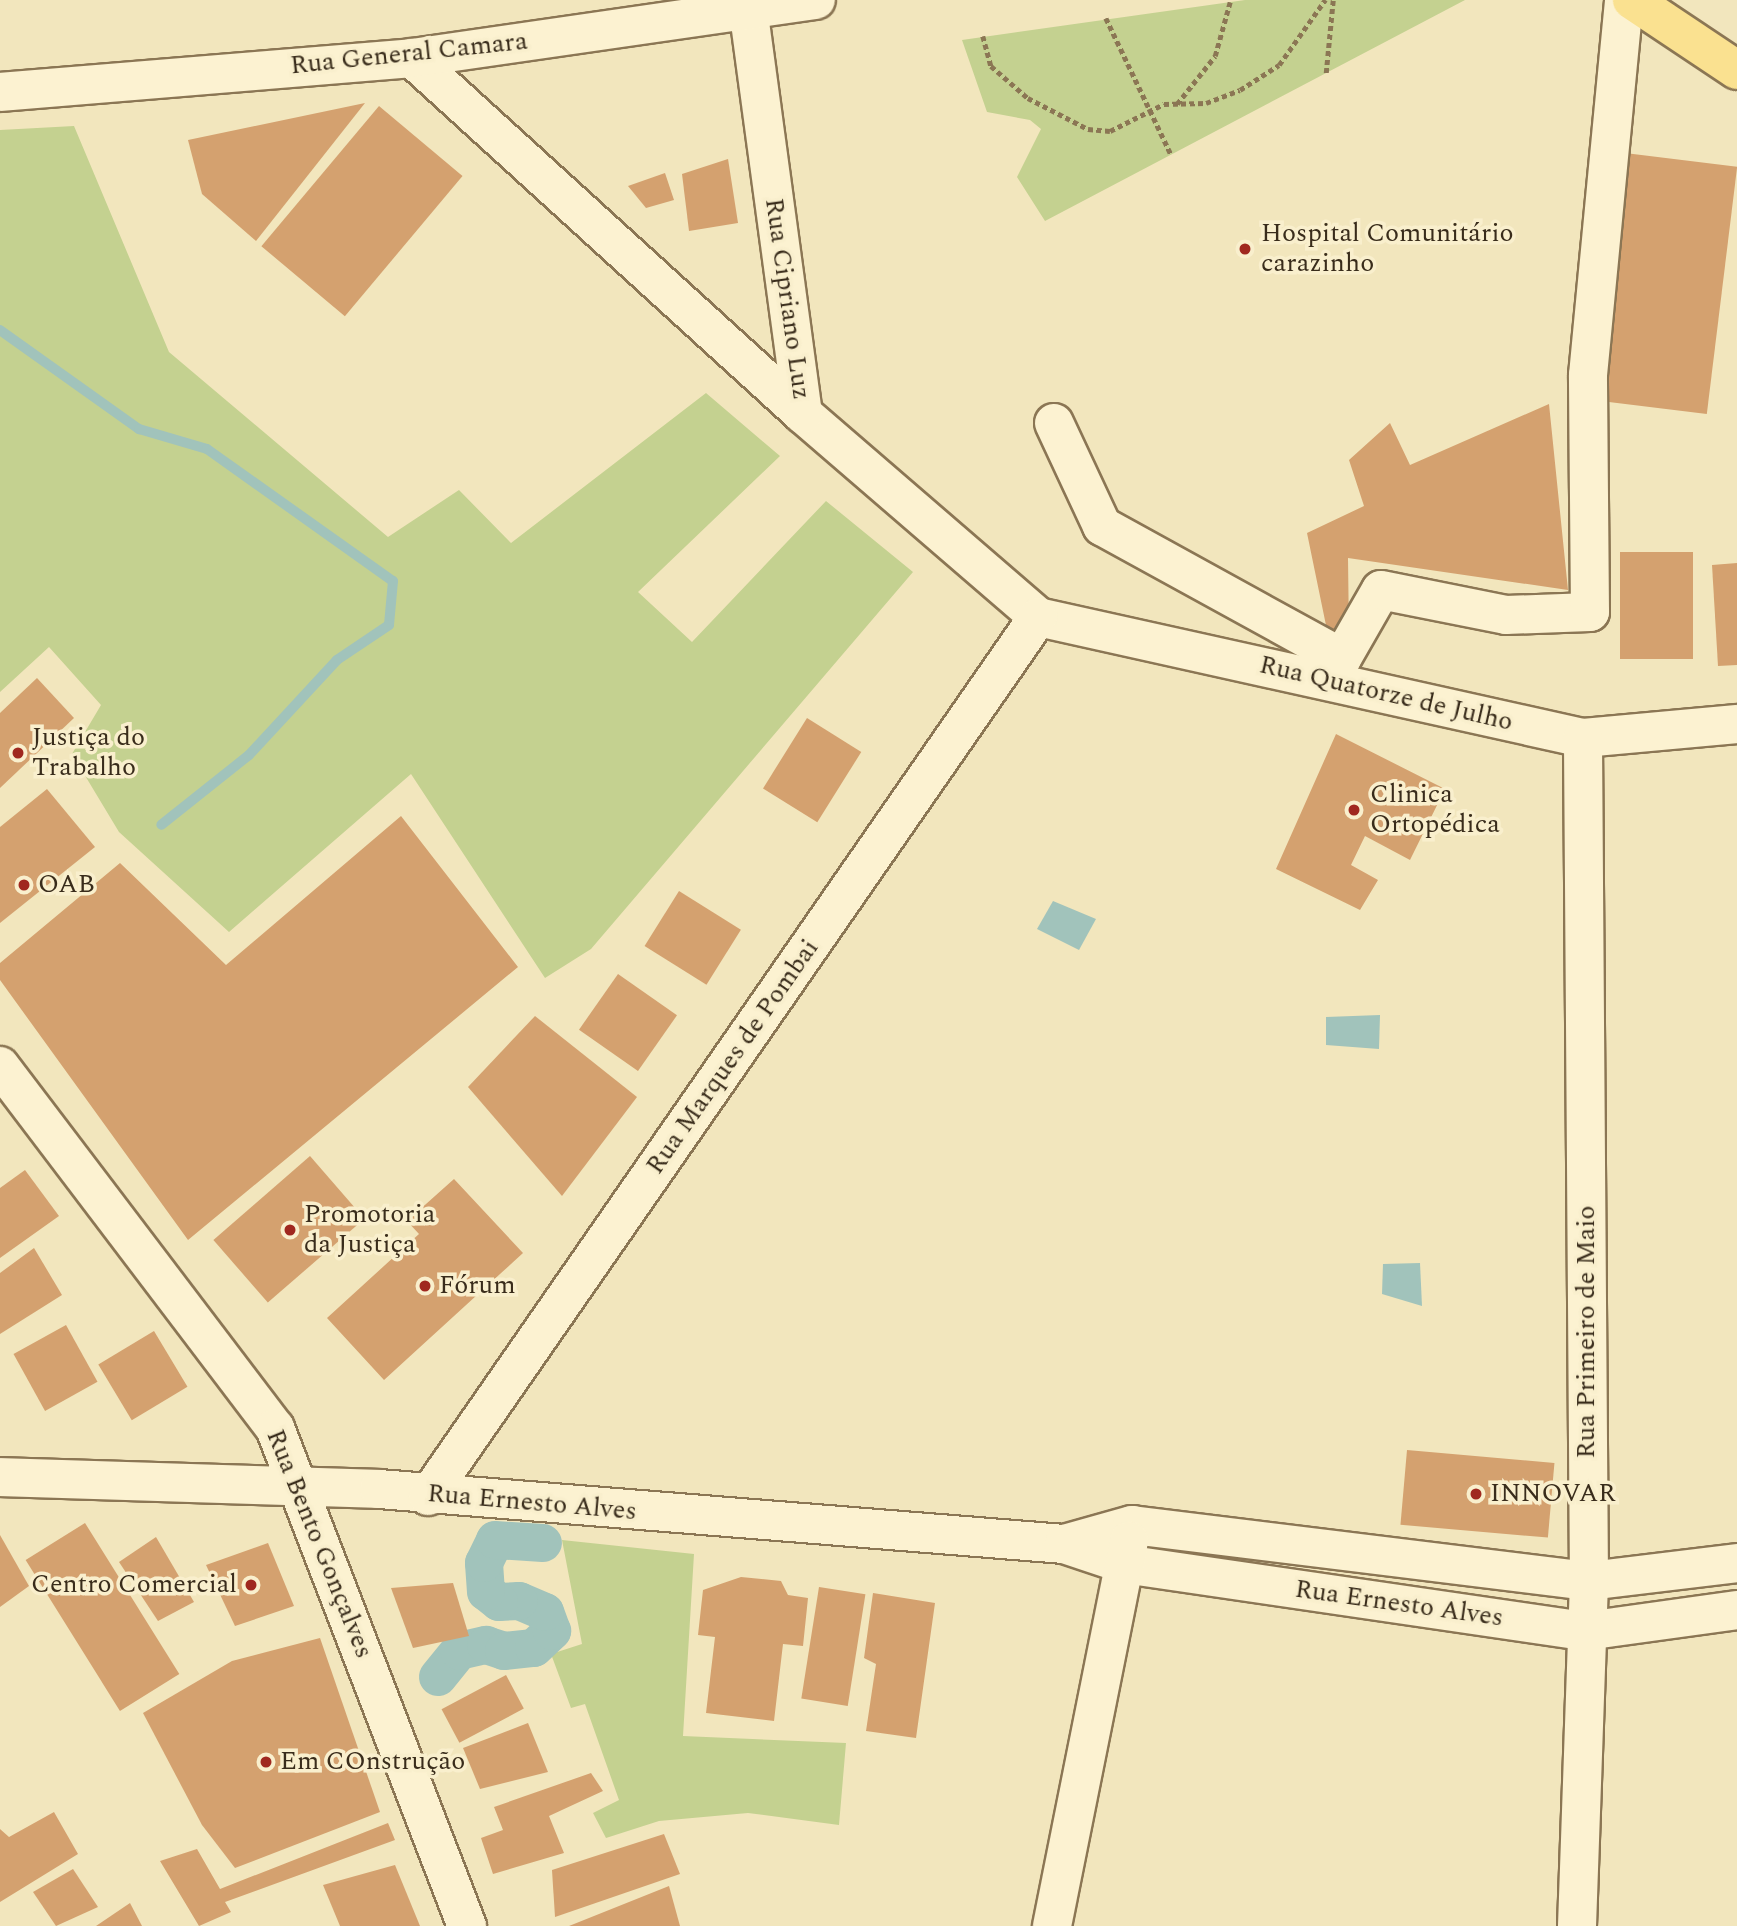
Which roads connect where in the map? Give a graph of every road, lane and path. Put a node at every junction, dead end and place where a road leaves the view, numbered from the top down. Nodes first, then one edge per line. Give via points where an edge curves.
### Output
1 (816, 0) edge
2 (1325, 0) edge
3 (1334, 0) edge
4 (1624, 0) edge
5 (1632, 0) edge
6 (1230, 2) dead end
7 (748, 5) edge
8 (1106, 18) dead end
9 (983, 36) dead end
10 (412, 58) junction
11 (1737, 70) edge
12 (1326, 73) dead end
13 (0, 92) edge
14 (1177, 104) junction
15 (1149, 109) junction
16 (1171, 154) dead end
17 (803, 414) junction
18 (1054, 423) dead end
19 (1038, 617) junction
20 (1342, 671) junction
21 (1737, 724) edge
22 (1583, 738) junction
23 (0, 1066) edge
24 (0, 1477) edge
25 (299, 1484) junction
26 (428, 1496) junction
27 (1132, 1525) junction
28 (1064, 1544) junction
29 (1268, 1544) junction
30 (1737, 1563) edge
31 (1124, 1564) junction
32 (1589, 1581) junction
33 (1263, 1584) junction
34 (1737, 1610) edge
35 (1586, 1631) junction
36 (467, 1926) edge
37 (1052, 1926) edge
38 (1577, 1926) edge

1 - 7 street, Rua General Camara
2 - 14 path via 1279,65 1206,103
3 - 12 path
4 - 20 street via 1588,375 1590,612 1506,615 1381,590
5 - 11 main road
6 - 14 path via 1215,56
7 - 10 street, Rua General Camara
7 - 17 street, Rua Cipriano Luz
8 - 15 path
9 - 15 path via 990,66 1059,117 1111,131
10 - 13 street, Rua General Camara
10 - 17 street
14 - 15 path
15 - 16 path
17 - 19 street, Rua Cipriano Luz
18 - 20 street via 1102,526
19 - 20 street, Rua Quatorze de Julho
19 - 26 street, Rua Marques de Pombai
20 - 22 street, Rua Quatorze de Julho
21 - 22 street, Rua Quatorze de Julho
22 - 32 street, Rua Primeiro de Maio
23 - 25 street, Rua Bento Gonçalves via 275,1428
24 - 25 street, Rua Ernesto Alves
25 - 26 street, Rua Ernesto Alves
25 - 36 street, Rua Bento Gonçalves
26 - 28 street, Rua Ernesto Alves
27 - 28 street, Rua Ernesto Alves
27 - 29 street, Rua Ernesto Alves
27 - 31 street
28 - 31 street, Rua Ernesto Alves
29 - 32 street, Rua Ernesto Alves
29 - 33 street
30 - 32 street, Rua Ernesto Alves
31 - 33 street, Rua Ernesto Alves
31 - 37 street
32 - 35 street, Rua Primeiro de Maio
33 - 35 street, Rua Ernesto Alves
34 - 35 street, Rua Ernesto Alves
35 - 38 street, Rua Primeiro de Maio

